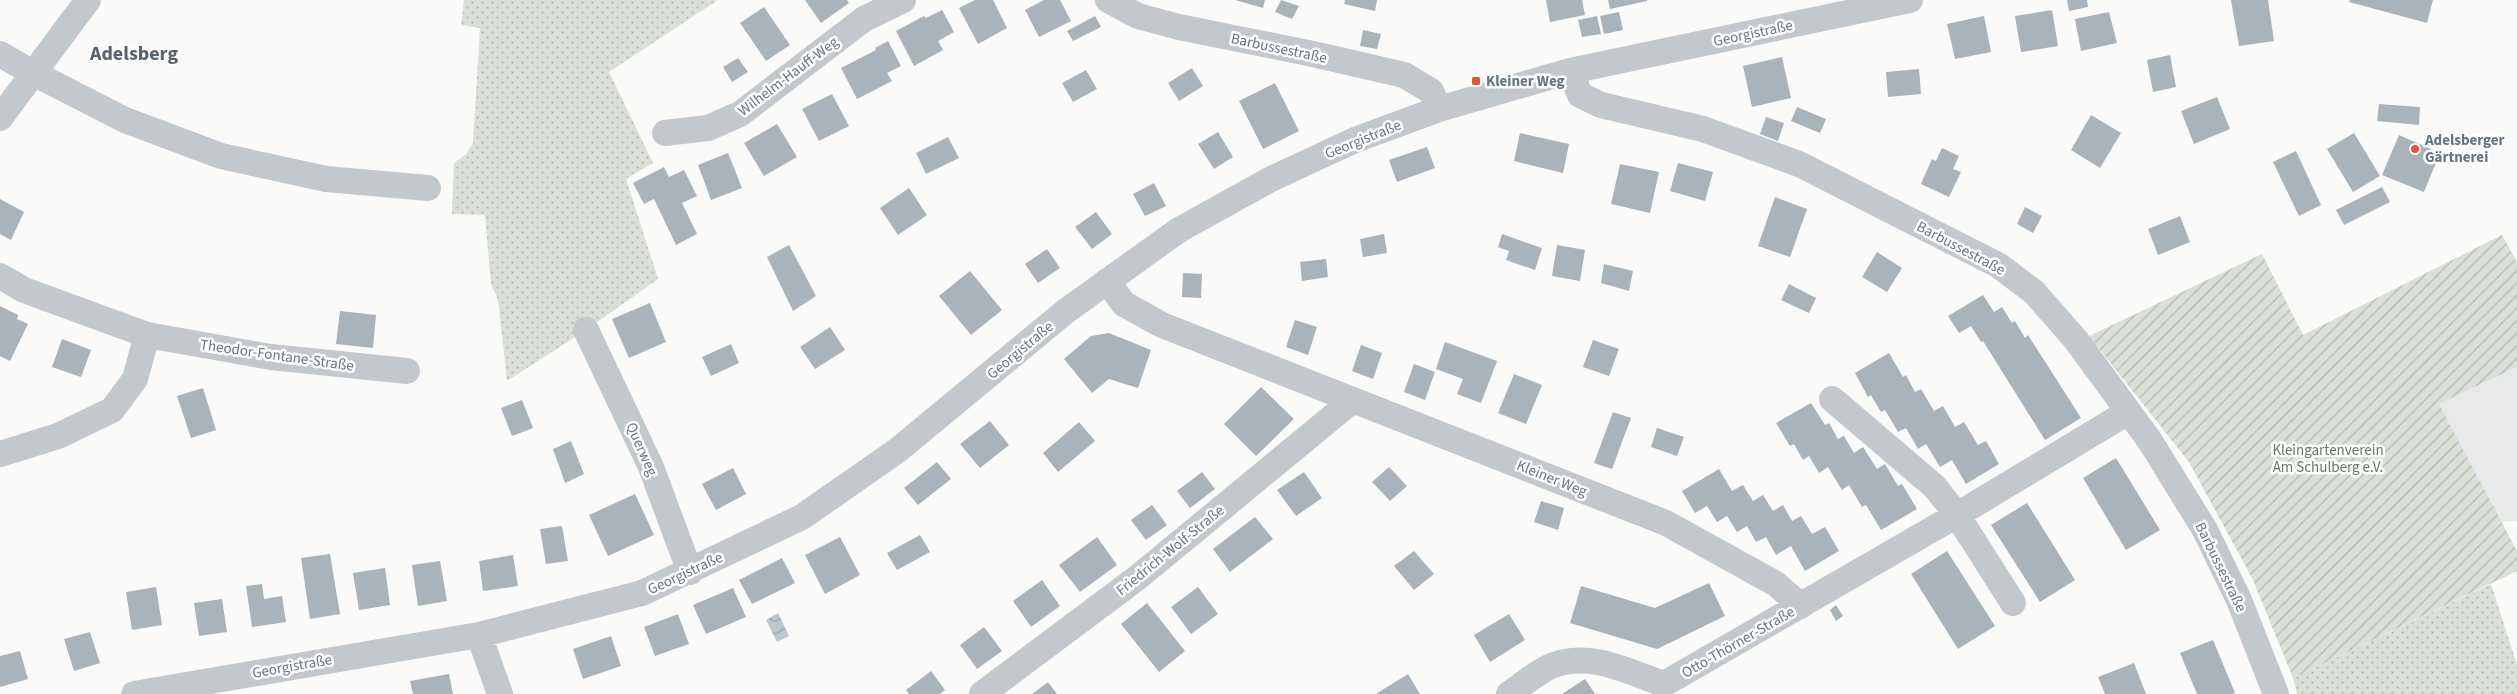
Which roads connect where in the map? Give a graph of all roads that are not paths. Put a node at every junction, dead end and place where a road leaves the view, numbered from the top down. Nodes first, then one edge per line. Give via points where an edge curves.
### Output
1 (88, 0) edge
2 (903, 0) edge
3 (1108, 0) edge
4 (1910, 0) edge
5 (0, 54) edge
6 (1570, 71) junction
7 (33, 73) junction
8 (1439, 109) junction
9 (0, 118) edge
10 (665, 133) dead end
11 (428, 188) dead end
12 (0, 276) edge
13 (1107, 281) junction
14 (586, 330) dead end
15 (147, 335) junction
16 (407, 371) dead end
17 (1832, 399) dead end
18 (1353, 400) junction
19 (2128, 412) junction
20 (0, 454) edge
21 (1957, 515) junction
22 (690, 572) junction
23 (2013, 603) dead end
24 (1801, 606) junction
25 (479, 635) junction
26 (1663, 689) edge
27 (134, 694) edge
28 (500, 694) edge
29 (982, 694) edge
30 (1509, 694) edge
31 (2276, 694) edge

1 - 7 street
2 - 10 street, Wilhelm-Hauff-Weg via 864,19 740,114 708,128
3 - 8 street, Barbussestraße via 1138,16 1179,27 1404,75 1431,91
4 - 6 street, Georgistraße
5 - 7 street
6 - 8 street, Georgistraße
6 - 19 street, Barbussestraße via 1580,94 1601,106 1702,129 1799,164 1998,265 2034,292 2076,340
7 - 9 street
7 - 11 street via 125,120 221,156 326,180
8 - 13 street, Georgistraße via 1355,140 1272,179 1179,230
12 - 15 street, Theodor-Fontane-Straße via 24,290
13 - 18 street, Kleiner Weg via 1124,304 1162,325
13 - 22 street, Georgistraße via 898,450 802,517
14 - 22 street, Querweg via 651,467
15 - 16 street, Theodor-Fontane-Straße via 271,357
15 - 20 street via 134,379 112,410 58,436
17 - 21 street via 1935,487
18 - 24 street, Kleiner Weg via 1666,523 1776,584
18 - 29 street, Friedrich-Wolf-Straße via 1137,578
19 - 21 street, Otto-Thörner-Straße
19 - 31 street, Barbussestraße via 2150,441 2205,530 2239,600
21 - 23 street
21 - 24 street, Otto-Thörner-Straße
22 - 25 street, Georgistraße via 642,594
24 - 26 street, Otto-Thörner-Straße
25 - 27 street, Georgistraße
25 - 28 street
26 - 30 street, Otto-Thörner-Straße via 1598,662 1574,659 1550,666

